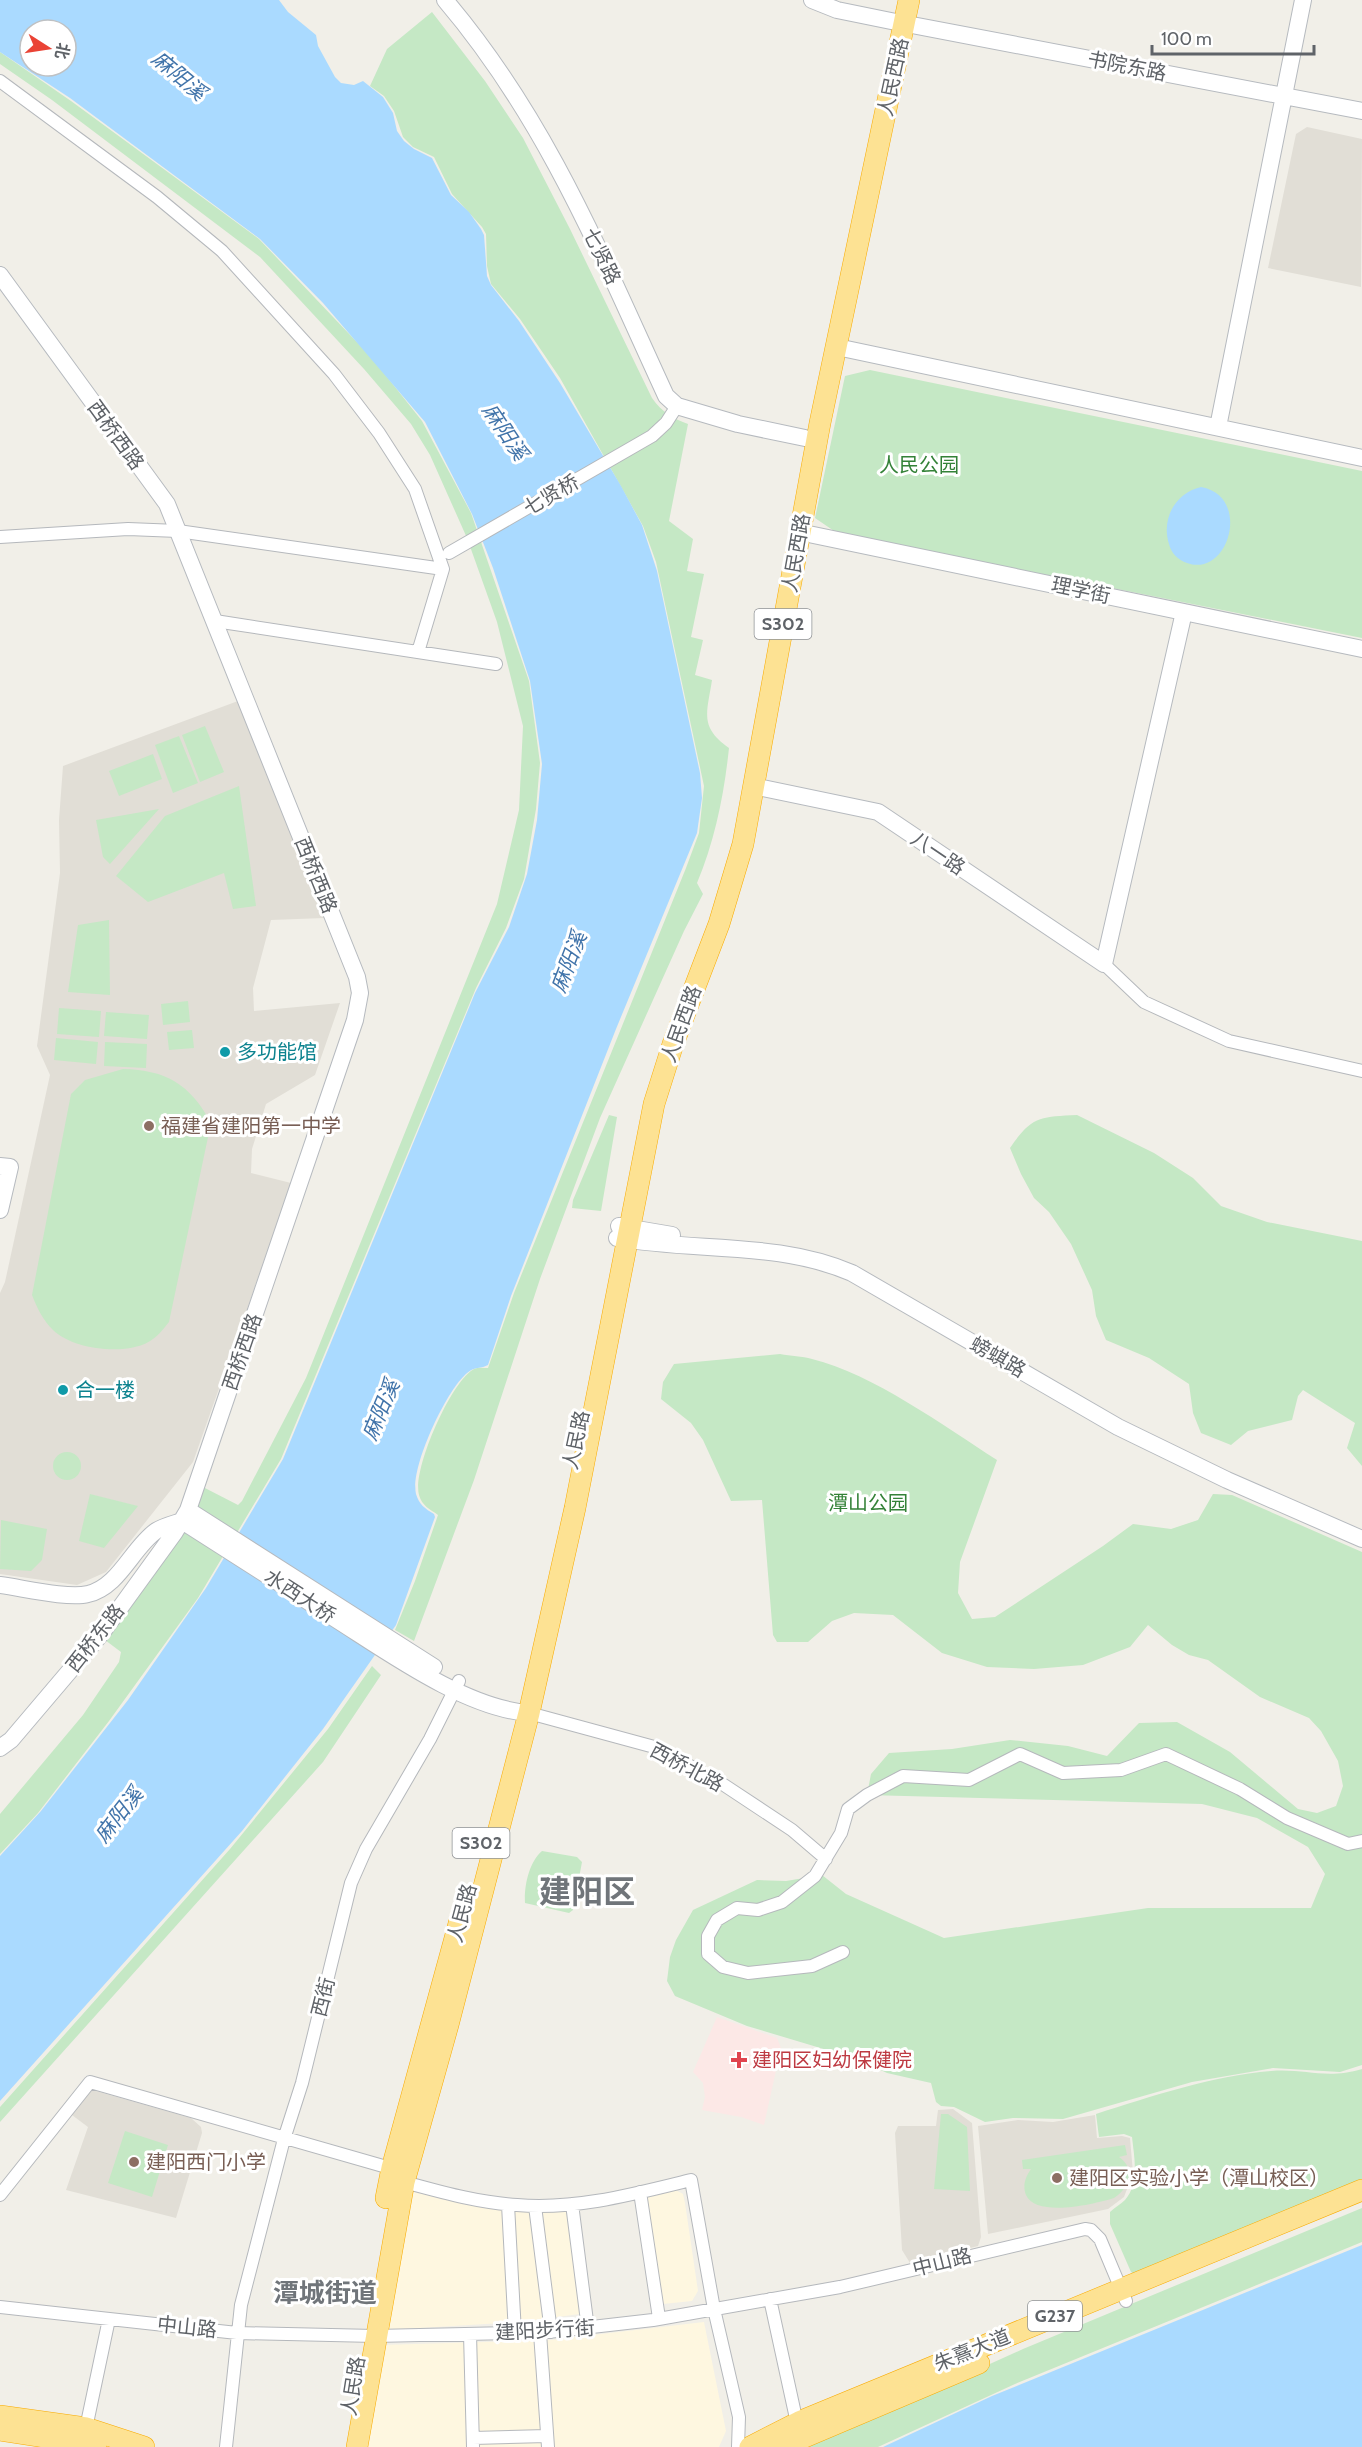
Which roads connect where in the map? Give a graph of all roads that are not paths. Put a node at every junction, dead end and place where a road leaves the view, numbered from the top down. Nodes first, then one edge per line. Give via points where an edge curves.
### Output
1 (445, 0) edge
2 (812, 0) edge
3 (834, 0) edge
4 (1303, 0) edge
5 (900, 12) edge
6 (0, 81) edge
7 (1284, 93) junction
8 (1362, 106) edge
9 (1362, 111) edge
10 (0, 275) edge
11 (837, 348) junction
12 (677, 406) junction
13 (1218, 427) junction
14 (805, 438) junction
15 (1362, 458) edge
16 (178, 531) junction
17 (799, 532) junction
18 (0, 537) edge
19 (449, 553) dead end
20 (443, 569) junction
21 (1184, 612) junction
22 (214, 621) junction
23 (1362, 649) edge
24 (418, 652) junction
25 (496, 664) dead end
26 (753, 786) junction
27 (1104, 964) junction
28 (1362, 1071) edge
29 (0, 1166) edge
30 (0, 1210) edge
31 (624, 1233) junction
32 (190, 1519) junction
33 (1362, 1530) edge
34 (1362, 1539) edge
35 (0, 1585) edge
36 (457, 1686) junction
37 (520, 1710) junction
38 (0, 1748) edge
39 (1362, 1841) edge
40 (826, 1859) junction
41 (843, 1952) dead end
42 (284, 2139) junction
43 (400, 2174) junction
44 (1362, 2190) edge
45 (640, 2192) junction
46 (0, 2195) edge
47 (1362, 2202) edge
48 (572, 2204) junction
49 (508, 2205) junction
50 (535, 2206) junction
51 (1123, 2295) junction
52 (770, 2299) junction
53 (0, 2307) edge
54 (714, 2309) junction
55 (659, 2318) junction
56 (109, 2319) junction
57 (588, 2328) junction
58 (545, 2332) junction
59 (237, 2333) junction
60 (515, 2333) junction
61 (470, 2334) junction
62 (368, 2336) junction
63 (0, 2416) edge
64 (739, 2417) junction
65 (797, 2423) junction
66 (0, 2430) edge
67 (87, 2441) edge
68 (547, 2441) edge
69 (473, 2443) edge
70 (748, 2446) edge
71 (144, 2447) edge
72 (226, 2447) edge
73 (344, 2447) edge
74 (357, 2447) edge
75 (781, 2447) edge

1 - 12 main road, 七贤路 via 548,146 611,271 666,396
2 - 5 main road via 837,10
3 - 5 main road
4 - 7 main road
5 - 7 main road, 书院东路
5 - 11 highway, 人民西路 / S302
5 - 14 highway, 人民西路 / S302
6 - 20 street via 157,197 222,251 281,314 334,374 409,479
7 - 8 main road, 书院东路
7 - 9 main road, 书院东路
7 - 13 main road
10 - 16 main road, 西桥西路 via 167,504
11 - 13 main road
11 - 17 highway, 人民西路 / S302
12 - 14 main road
12 - 19 street, 七贤桥 via 652,436
13 - 15 main road
14 - 31 highway, 人民西路 / S302 via 730,841 708,918 644,1102
16 - 18 street via 128,529
16 - 20 street
16 - 22 main road, 西桥西路
17 - 21 main road, 理学街
17 - 26 highway, 人民西路 / S302
20 - 24 street
21 - 23 main road, 理学街
21 - 27 main road
22 - 24 street
22 - 32 main road, 西桥西路 via 357,977 360,993 355,1020
24 - 25 street
26 - 27 main road, 八一路 via 878,812
26 - 31 highway, 人民西路 / S302 via 743,844 719,924 654,1104
27 - 28 street via 1144,1002 1229,1041
29 - 30 main road via 10,1167
31 - 33 main road via 774,1243 827,1253 1146,1432
31 - 34 main road, 螃蜞路 via 675,1246 769,1251 817,1259 852,1273 1118,1427
31 - 37 highway, 人民路 / S302 via 575,1508
32 - 35 main road via 151,1535 109,1583 93,1593 75,1595
32 - 36 main road, 水西大桥
32 - 38 main road, 西桥东路 via 101,1634
36 - 37 main road, 水西大桥
36 - 42 street, 西街 via 351,1883 302,2083
37 - 40 street, 西桥北路 via 658,1748 724,1785 792,1830
37 - 43 highway, 人民路 / S302 via 443,2043
39 - 40 street via 1348,1844 1287,1818 1166,1754 1121,1770 1063,1773 1020,1754 969,1780 903,1776 867,1795 848,1809 841,1833
40 - 41 street via 815,1876 782,1902 758,1910 737,1908 717,1920 708,1936 708,1954 723,1967 748,1973 812,1966
42 - 43 street
42 - 46 street via 90,2082
42 - 59 street, 西街 via 253,2254
43 - 49 street via 455,2195
43 - 62 highway, 人民路 / S302
44 - 51 highway, 朱熹大道 / G237
45 - 48 street
45 - 54 street via 691,2180
45 - 55 street
47 - 51 highway, 朱熹大道 / G237
48 - 50 street
48 - 57 street
49 - 50 street
49 - 60 street
50 - 58 street
51 - 52 street, 中山路 via 1100,2239 1085,2229 840,2287
51 - 65 highway, 朱熹大道 / G237
51 - 75 highway, 朱熹大道 / G237
52 - 54 street, 中山路
52 - 65 street
53 - 56 street, 中山路
54 - 55 street, 建阳步行街
54 - 64 street
55 - 57 street, 建阳步行街
56 - 59 street, 中山路
56 - 67 street
57 - 58 street, 建阳步行街
58 - 60 street, 建阳步行街
58 - 68 street
59 - 62 street, 中山路
59 - 72 street, 西街
60 - 61 street, 建阳步行街
61 - 62 street, 建阳步行街
61 - 69 street
62 - 73 highway, 人民路 / S302
62 - 74 highway, 人民路 / S302
63 - 67 highway
64 - 70 street
64 - 70 street
65 - 70 highway, 朱熹大道 / G237
66 - 67 highway
67 - 71 highway
68 - 69 street

